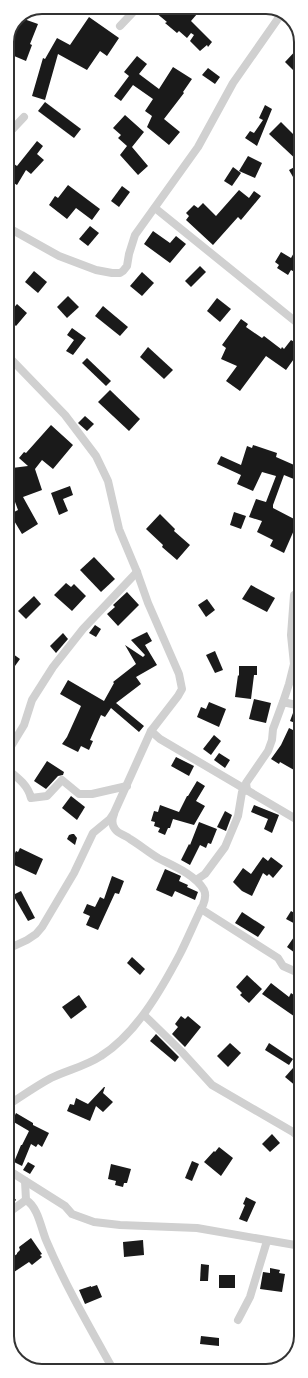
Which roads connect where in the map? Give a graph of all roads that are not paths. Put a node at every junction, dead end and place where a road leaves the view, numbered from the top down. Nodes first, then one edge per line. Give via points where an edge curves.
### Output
1 (131, 14) edge
2 (279, 17) edge
3 (120, 26) dead end
4 (24, 117) dead end
5 (14, 128) edge
6 (155, 208) junction
7 (14, 231) edge
8 (294, 321) edge
9 (14, 362) edge
10 (137, 572) junction
11 (294, 595) edge
12 (294, 664) edge
13 (294, 664) edge
14 (283, 702) junction
15 (294, 704) edge
16 (151, 731) junction
17 (14, 741) edge
18 (14, 774) edge
19 (127, 786) junction
20 (247, 790) junction
21 (114, 813) junction
22 (294, 818) edge
23 (196, 880) junction
24 (201, 909) junction
25 (14, 946) edge
26 (294, 971) edge
27 (144, 1015) junction
28 (14, 1101) edge
29 (294, 1133) edge
30 (14, 1174) edge
31 (26, 1182) junction
32 (26, 1200) junction
33 (14, 1209) edge
34 (267, 1241) junction
35 (294, 1245) edge
36 (238, 1320) dead end
37 (110, 1364) edge

1 - 3 street
2 - 6 street via 232,83 198,147
4 - 5 street
6 - 7 street via 135,235 126,269 120,273 96,270 59,256
6 - 8 street
9 - 10 street via 65,415 96,456 108,480 119,529
10 - 16 street via 179,674 182,689
10 - 17 street via 83,629 53,667 32,700 24,725
11 - 13 street via 291,635
12 - 14 street
14 - 15 street
14 - 20 street via 272,729 268,752 246,783
16 - 19 street
16 - 20 street via 160,739
18 - 19 street via 32,798 47,796 62,780 79,794 92,794
19 - 21 street
20 - 22 street
20 - 23 street via 242,792 238,816 225,847 205,874
21 - 23 street via 112,820 117,832
21 - 25 street via 94,833 42,927 36,934
23 - 24 street via 205,894
24 - 26 street via 278,958 283,966
24 - 27 street via 180,953
27 - 28 street via 117,1044 101,1056 53,1077
27 - 29 street via 212,1085
30 - 31 street
31 - 32 street
31 - 34 street via 65,1206 72,1214 94,1222 197,1228
32 - 33 street
32 - 37 street via 30,1202 53,1257
34 - 35 street
34 - 36 street via 250,1297

